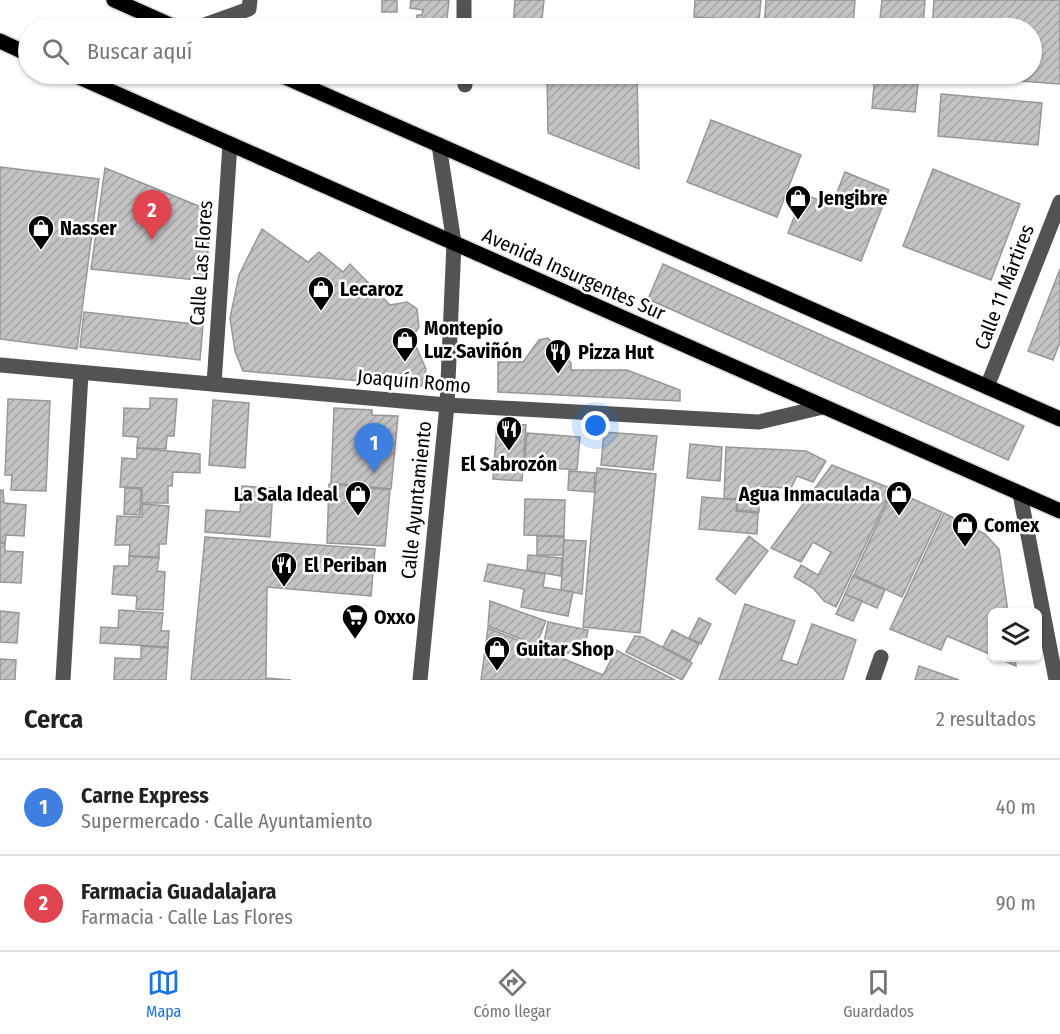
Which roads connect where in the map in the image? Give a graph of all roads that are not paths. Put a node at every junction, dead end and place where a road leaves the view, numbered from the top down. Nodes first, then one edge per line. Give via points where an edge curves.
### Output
1 (114, 0) edge
2 (250, 0) edge
3 (464, 0) edge
4 (154, 18) edge
5 (224, 18) edge
6 (464, 18) edge
7 (0, 41) edge
8 (18, 49) edge
9 (95, 84) edge
10 (301, 84) edge
11 (230, 144) junction
12 (439, 145) junction
13 (1060, 202) edge
14 (454, 243) junction
15 (0, 365) edge
16 (81, 374) junction
17 (214, 384) junction
18 (987, 387) junction
19 (447, 405) junction
20 (823, 407) junction
21 (1060, 419) edge
22 (1020, 494) junction
23 (1060, 511) edge
24 (881, 657) dead end
25 (63, 680) edge
26 (420, 680) edge
27 (873, 680) edge
28 (1056, 680) edge

1 - 4 main road
2 - 5 street via 249,9
3 - 6 street
7 - 8 main road
9 - 11 main road, Avenida Insurgentes Sur
10 - 12 main road
11 - 14 main road, Avenida Insurgentes Sur
11 - 17 street, Calle Las Flores
12 - 14 street, Calle Ayuntamiento
12 - 18 main road
13 - 18 street, Calle 11 Mártires
14 - 19 street, Calle Ayuntamiento
14 - 20 main road, Avenida Insurgentes Sur
15 - 16 street, Joaquín Romo
16 - 17 street, Joaquín Romo
16 - 25 street
17 - 19 street, Joaquín Romo
18 - 21 main road
19 - 20 street, Joaquín Romo via 759,422
19 - 26 street, Calle Ayuntamiento
20 - 22 main road, Avenida Insurgentes Sur
22 - 23 main road, Avenida Insurgentes Sur
22 - 28 street
24 - 27 street

